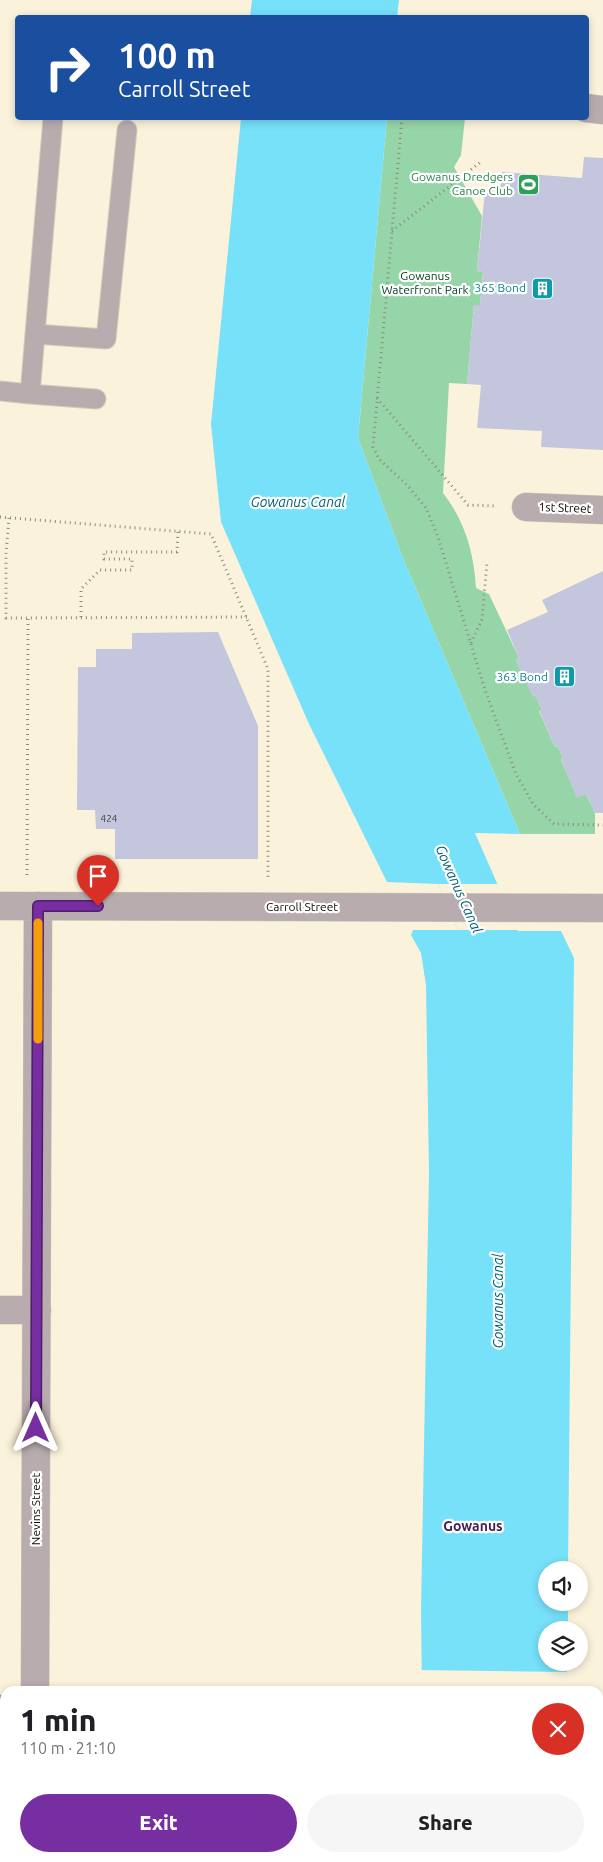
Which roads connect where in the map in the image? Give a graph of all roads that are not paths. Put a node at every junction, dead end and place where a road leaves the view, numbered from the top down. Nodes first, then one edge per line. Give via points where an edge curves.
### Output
1 (589, 108) edge
2 (603, 110) edge
3 (53, 120) edge
4 (127, 130) dead end
5 (35, 334) junction
6 (0, 391) edge
7 (30, 394) junction
8 (96, 399) dead end
9 (526, 507) dead end
10 (603, 510) edge
11 (0, 906) edge
12 (38, 906) junction
13 (603, 908) edge
14 (0, 1310) edge
15 (37, 1310) junction
16 (35, 1686) edge

1 - 2 street
3 - 5 lane
4 - 5 lane via 106,339
5 - 7 lane
6 - 7 lane
7 - 8 lane
9 - 10 street, 1st Street
11 - 12 street, Carroll Street
12 - 13 street, Carroll Street
12 - 15 street, Nevins Street
14 - 15 street
15 - 16 street, Nevins Street

